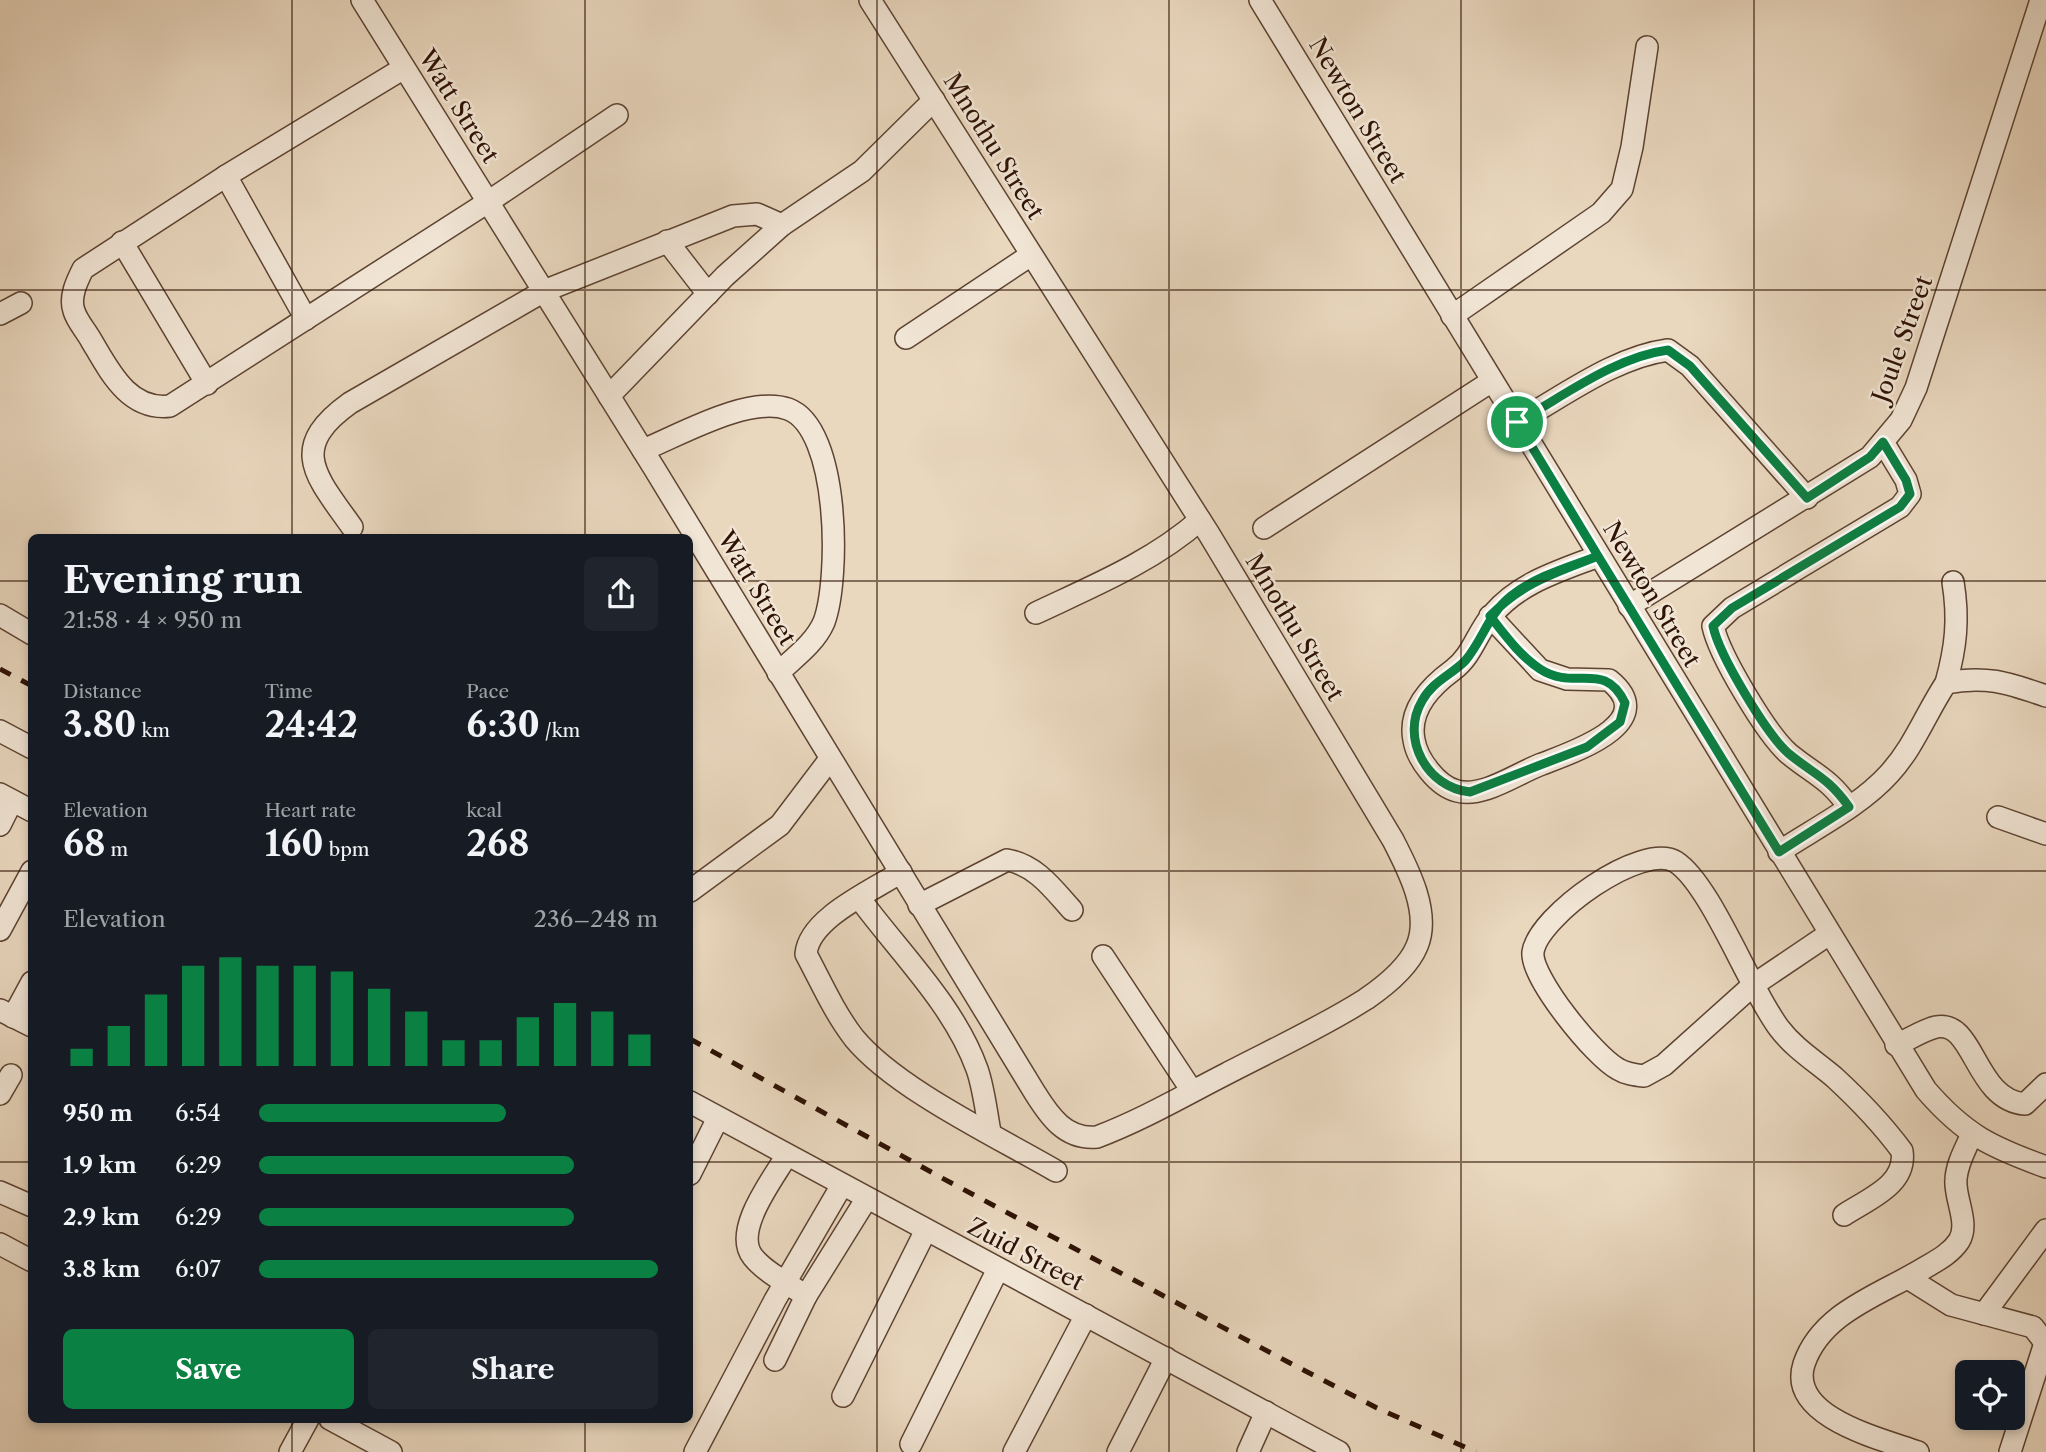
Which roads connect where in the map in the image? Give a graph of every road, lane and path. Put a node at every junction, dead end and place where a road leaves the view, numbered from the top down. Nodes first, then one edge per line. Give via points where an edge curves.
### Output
1 (362, 0) edge
2 (870, 0) edge
3 (1261, 0) edge
4 (2041, 0) edge
5 (1647, 47) dead end
6 (404, 68) junction
7 (934, 100) junction
8 (617, 115) dead end
9 (226, 176) junction
10 (488, 202) junction
11 (782, 225) junction
12 (667, 241) junction
13 (122, 242) junction
14 (1031, 255) junction
15 (544, 291) junction
16 (708, 294) junction
17 (21, 303) dead end
18 (0, 314) edge
19 (1452, 316) junction
20 (306, 319) junction
21 (906, 338) dead end
22 (1492, 381) junction
23 (207, 384) junction
24 (609, 396) junction
25 (1517, 422) junction
26 (1883, 442) junction
27 (643, 450) junction
28 (1807, 498) junction
29 (1200, 520) junction
30 (352, 527) dead end
31 (1264, 528) dead end
32 (1598, 556) junction
33 (1952, 582) dead end
34 (1629, 606) junction
35 (1036, 613) dead end
36 (0, 615) edge
37 (1490, 616) junction
38 (28, 632) edge
39 (778, 673) junction
40 (1946, 683) junction
41 (2046, 696) edge
42 (0, 731) edge
43 (28, 746) edge
44 (830, 759) junction
45 (6, 797) edge
46 (1849, 807) junction
47 (28, 809) edge
48 (1998, 817) dead end
49 (0, 825) edge
50 (2046, 834) edge
51 (1779, 852) junction
52 (901, 872) junction
53 (28, 879) edge
54 (693, 889) edge
55 (860, 899) junction
56 (919, 905) junction
57 (1072, 910) dead end
58 (0, 930) edge
59 (1829, 934) junction
60 (1103, 956) dead end
61 (961, 974) junction
62 (1752, 986) junction
63 (28, 990) edge
64 (931, 991) junction
65 (15, 1018) edge
66 (1896, 1045) junction
67 (11, 1074) dead end
68 (2046, 1084) edge
69 (1192, 1091) junction
70 (0, 1094) edge
71 (693, 1104) edge
72 (718, 1118) junction
73 (1065, 1130) joint
74 (990, 1132) junction
75 (1972, 1134) junction
76 (787, 1155) junction
77 (2046, 1167) edge
78 (693, 1168) edge
79 (1056, 1171) dead end
80 (842, 1185) junction
81 (0, 1192) edge
82 (867, 1198) junction
83 (28, 1204) edge
84 (1844, 1215) dead end
85 (926, 1230) junction
86 (2046, 1230) edge
87 (0, 1244) edge
88 (28, 1259) edge
89 (998, 1269) junction
90 (1908, 1278) junction
91 (786, 1282) junction
92 (806, 1296) junction
93 (1984, 1314) junction
94 (1086, 1315) junction
95 (2046, 1344) edge
96 (1166, 1358) junction
97 (775, 1360) dead end
98 (843, 1395) dead end
99 (1266, 1412) junction
100 (306, 1423) edge
101 (337, 1423) edge
102 (911, 1444) dead end
103 (290, 1452) edge
104 (391, 1452) edge
105 (695, 1452) edge
106 (1014, 1452) edge
107 (1118, 1452) edge
108 (1248, 1452) edge
109 (1339, 1452) edge
110 (1918, 1452) edge
111 (2010, 1452) edge

1 - 6 street, Watt Street
2 - 7 street, Mnothu Street
3 - 19 street, Newton Street
4 - 26 street, Joule Street via 1916,388 1901,420
5 - 19 street via 1622,188 1601,213
6 - 9 street
6 - 10 street, Watt Street
7 - 11 street via 862,171
7 - 14 street, Mnothu Street
8 - 10 street
9 - 13 street
9 - 20 street
10 - 15 street, Watt Street
10 - 20 street
11 - 12 street via 767,216 747,214
11 - 16 street
12 - 15 street
12 - 16 street
13 - 23 street
13 - 23 street via 83,269 73,295 73,311 117,384 131,395 156,408 170,406
14 - 21 street
14 - 29 street, Mnothu Street
15 - 24 street, Watt Street
15 - 30 street via 395,374 327,419 314,444 312,463
16 - 24 street
17 - 18 street
19 - 22 street, Newton Street
20 - 23 street
22 - 25 street, Newton Street
22 - 31 street
24 - 27 street, Watt Street
25 - 28 street via 1626,361 1668,350 1690,366
25 - 32 street, Newton Street
26 - 28 street, Joule Street via 1870,457
26 - 46 street via 1910,494 1900,507 1732,608 1713,626 1716,641 1787,751 1834,785
27 - 39 street, Watt Street
27 - 39 street via 742,409 769,405 790,409 813,432 828,485 834,539 830,603 813,641
28 - 34 street, Joule Street
29 - 35 street via 1139,563
29 - 69 street, Mnothu Street via 1393,840 1413,883 1421,931 1408,961 1367,998
32 - 34 street, Newton Street
32 - 37 street via 1521,588
33 - 40 street via 1957,642
34 - 51 street, Newton Street
36 - 38 street
37 - 37 street via 1465,661 1421,701 1413,724 1423,762 1456,791 1490,786 1587,747 1625,713 1625,703 1609,680 1567,679 1540,670
39 - 44 street, Watt Street
40 - 41 street via 1974,677
40 - 46 street via 1914,743 1888,776
42 - 43 street
44 - 52 street, Watt Street
44 - 54 street via 780,825
45 - 47 street
45 - 49 street
46 - 51 street
48 - 50 street
51 - 59 street, Newton Street
52 - 55 street
52 - 56 street, Watt Street
53 - 58 street
55 - 64 street
55 - 74 street via 815,930 807,943 807,954 839,1017 872,1056 930,1099
56 - 57 street via 1007,860 1034,870
56 - 61 street, Watt Street
59 - 62 street
59 - 66 street, Newton Street
60 - 69 street
61 - 64 street
61 - 73 street, Watt Street via 1039,1101
62 - 62 street via 1658,1070 1633,1075 1601,1056 1577,1031 1536,968 1533,953 1555,918 1592,887 1634,863 1664,857 1685,869 1700,887
62 - 84 street via 1797,1048 1859,1101 1902,1151 1904,1162 1895,1181
63 - 65 street
64 - 74 street via 976,1065
66 - 68 street via 1944,1027 1963,1039 1998,1095 2025,1104
66 - 75 street, Newton Street via 1926,1090
67 - 70 street
69 - 73 street, Mnothu Street via 1097,1137
71 - 72 street, Zuid Street
72 - 76 street, Zuid Street
72 - 78 street
74 - 79 street
75 - 77 street, Newton Street via 2001,1151
75 - 90 street via 1956,1176 1961,1238 1947,1254
76 - 80 street, Zuid Street
76 - 91 street via 751,1218 747,1236 752,1256
80 - 82 street, Zuid Street
80 - 91 street
81 - 83 street
82 - 85 street, Zuid Street
82 - 92 street
85 - 89 street, Zuid Street
85 - 98 street
86 - 93 street
87 - 88 street
89 - 94 street, Zuid Street
89 - 102 street
90 - 93 street via 1941,1301
90 - 110 street via 1840,1315 1819,1336 1802,1371 1811,1403 1830,1417
91 - 92 street
91 - 105 street
92 - 97 street
93 - 95 street via 2033,1327
94 - 96 street, Zuid Street
94 - 106 street
95 - 111 street
96 - 99 street, Zuid Street
96 - 107 street
99 - 108 street
99 - 109 street, Zuid Street
100 - 103 street
101 - 104 street

